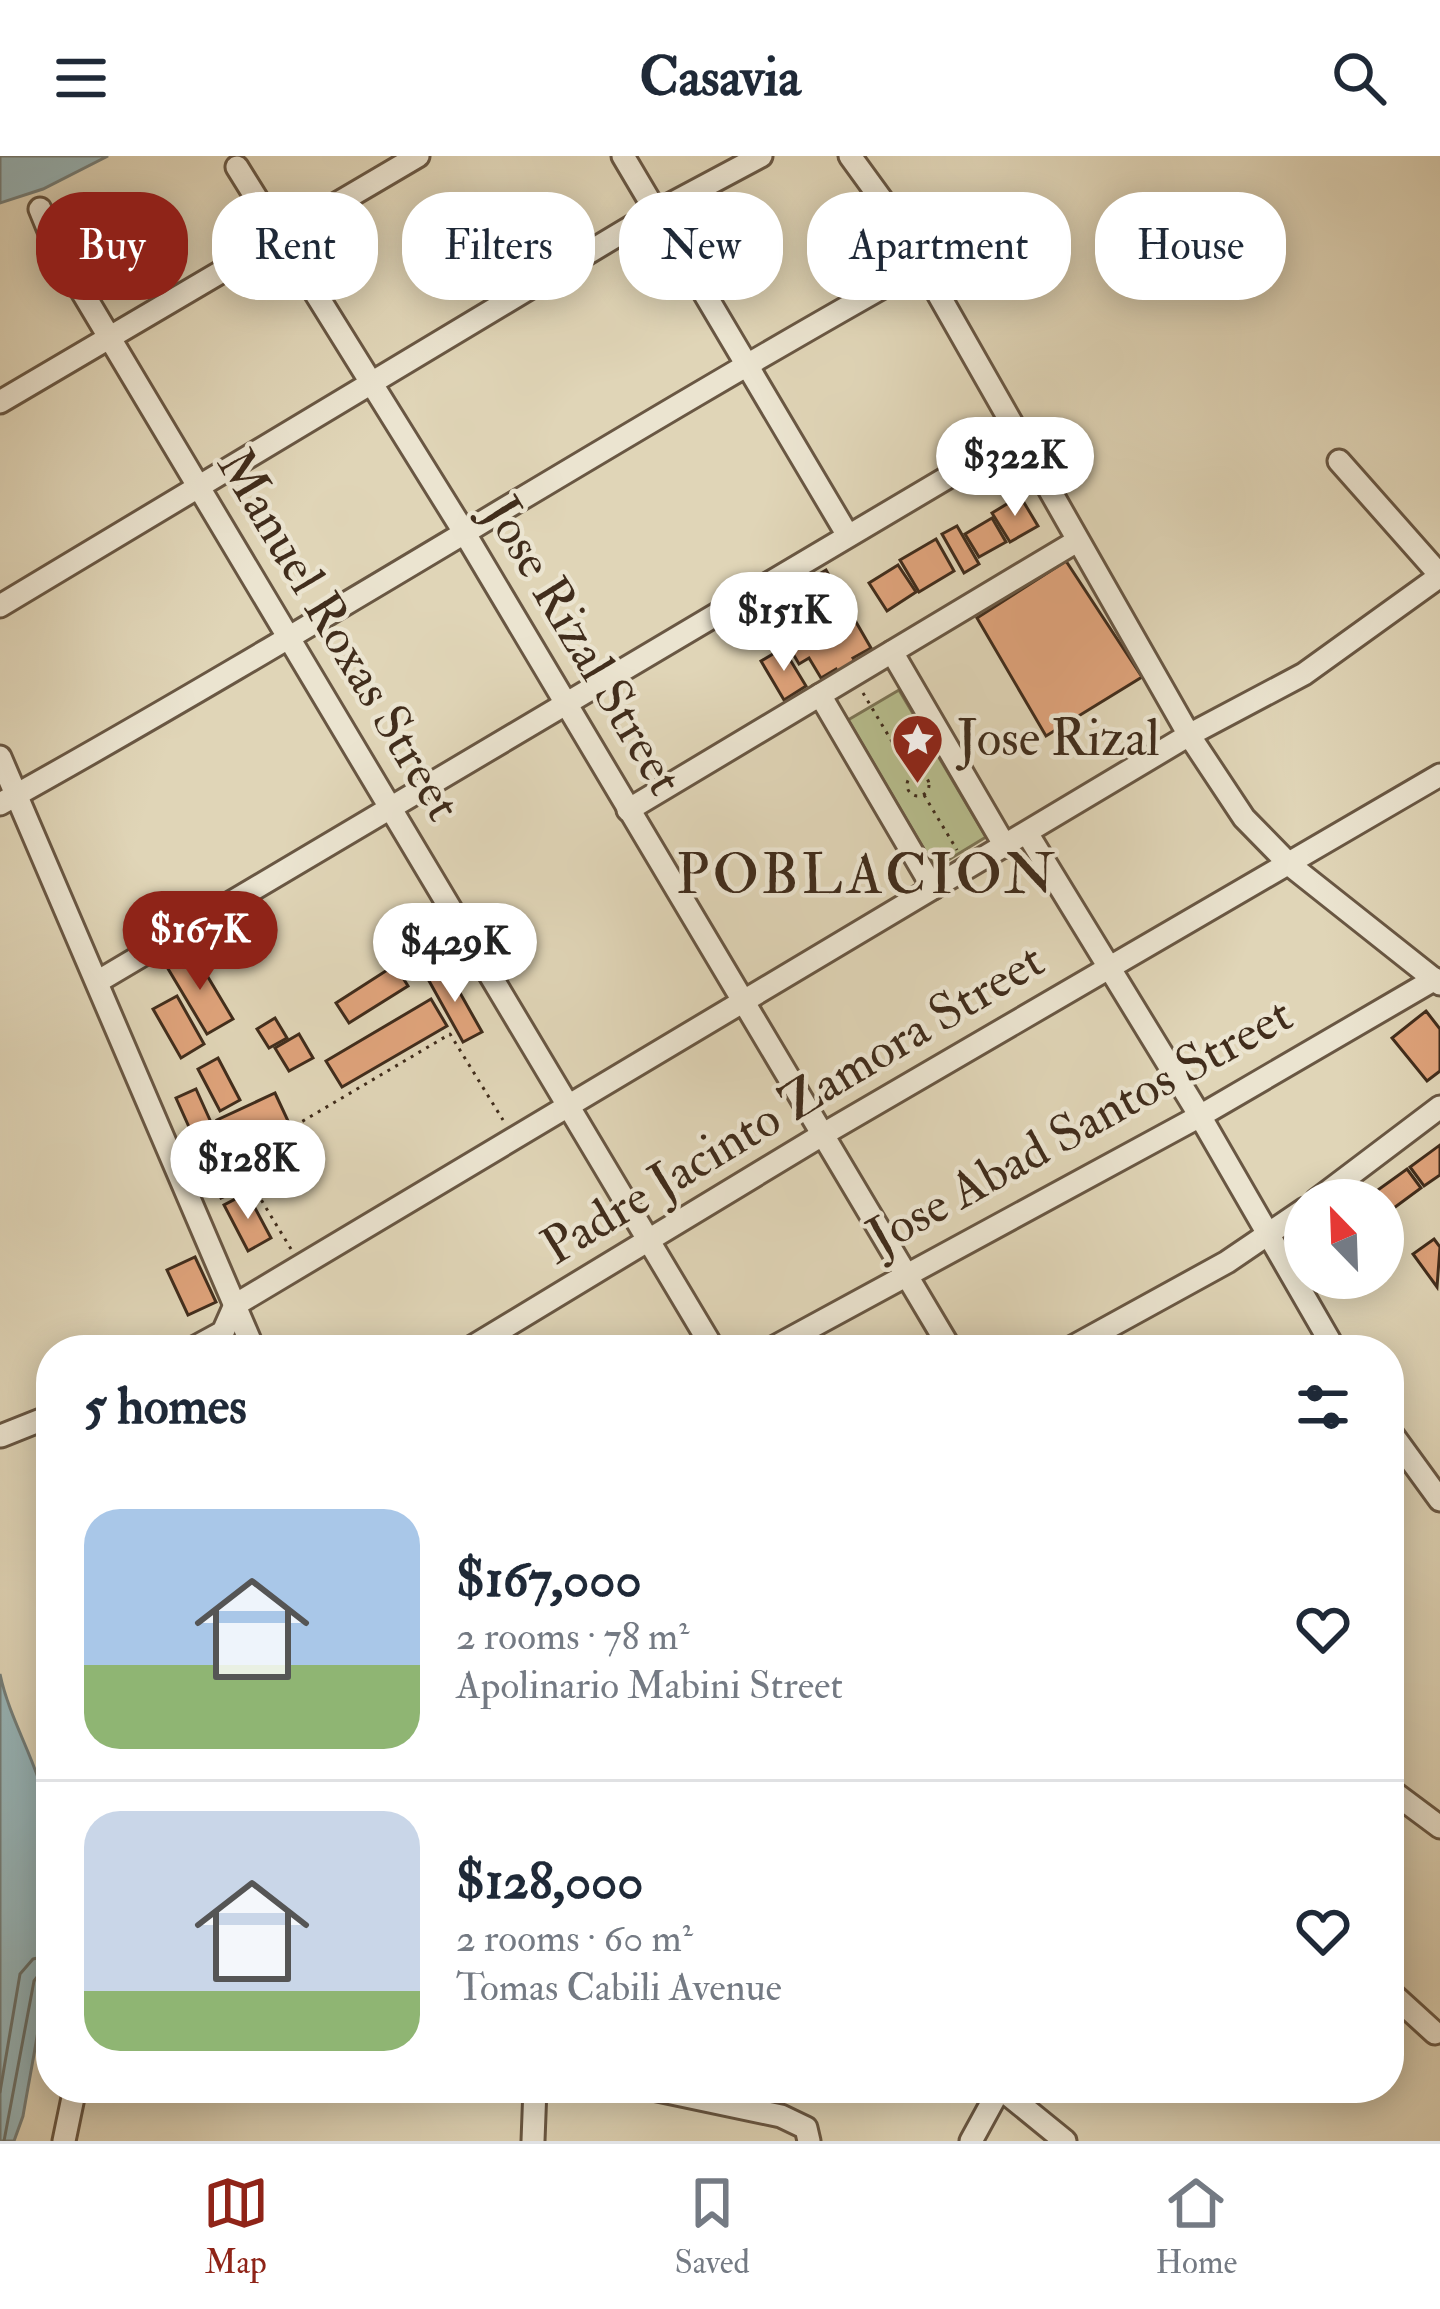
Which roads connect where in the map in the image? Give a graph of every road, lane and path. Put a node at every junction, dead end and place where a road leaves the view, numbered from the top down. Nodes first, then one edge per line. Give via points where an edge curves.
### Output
1 (418, 156) edge
2 (623, 156) edge
3 (760, 156) edge
4 (850, 156) edge
5 (237, 167) dead end
6 (253, 192) edge
7 (357, 192) edge
8 (644, 192) edge
9 (693, 192) edge
10 (874, 192) edge
11 (619, 234) edge
12 (212, 277) edge
13 (87, 300) edge
14 (320, 300) edge
15 (709, 300) edge
16 (861, 300) edge
17 (941, 300) edge
18 (109, 337) junction
19 (747, 363) junction
20 (371, 381) junction
21 (0, 401) edge
22 (1018, 435) junction
23 (1339, 461) dead end
24 (198, 486) junction
25 (464, 532) junction
26 (847, 534) junction
27 (1077, 541) junction
28 (1440, 575) edge
29 (0, 606) edge
30 (288, 638) junction
31 (892, 652) junction
32 (853, 676) junction
33 (820, 695) junction
34 (564, 702) junction
35 (1189, 735) junction
36 (0, 757) edge
37 (912, 775) junction
38 (1440, 776) edge
39 (924, 795) junction
40 (9, 800) edge
41 (390, 810) junction
42 (628, 810) junction
43 (1027, 833) junction
44 (1005, 847) junction
45 (1290, 865) junction
46 (968, 868) junction
47 (933, 888) junction
48 (1110, 969) junction
49 (1437, 981) edge
50 (97, 982) junction
51 (741, 1001) junction
52 (567, 1106) junction
53 (1440, 1108) edge
54 (1200, 1116) junction
55 (822, 1135) junction
56 (514, 1138) junction
57 (1345, 1179) edge
58 (1284, 1225) edge
59 (1268, 1237) junction
60 (649, 1239) junction
61 (302, 1266) junction
62 (906, 1273) junction
63 (235, 1305) junction
64 (218, 1335) edge
65 (248, 1335) edge
66 (492, 1335) edge
67 (705, 1335) edge
68 (796, 1335) edge
69 (942, 1335) edge
70 (1094, 1335) edge
71 (1326, 1335) edge
72 (36, 1422) edge
73 (1, 1436) edge
74 (1404, 1451) edge
75 (1440, 1500) edge
76 (1404, 1800) edge
77 (1440, 1827) edge
78 (1404, 2005) edge
79 (1435, 2033) dead end
80 (72, 2103) edge
81 (534, 2103) edge
82 (719, 2103) edge
83 (992, 2103) edge
84 (1018, 2103) edge
85 (64, 2141) edge
86 (533, 2141) edge
87 (809, 2141) edge
88 (971, 2141) edge
89 (1065, 2141) edge

1 - 7 street
2 - 8 street
3 - 9 street
4 - 10 street
5 - 6 street, Jose Rizal Street
11 - 20 street
12 - 18 street
13 - 18 street, Manuel Roxas Street
14 - 20 street, Jose Rizal Street
15 - 19 street
16 - 19 street
17 - 22 street
18 - 21 street
18 - 24 street, Manuel Roxas Street
19 - 25 street
19 - 26 street
20 - 24 street
20 - 25 street, Jose Rizal Street
22 - 26 street
22 - 27 street
23 - 28 street
24 - 29 street
24 - 30 street, Manuel Roxas Street
25 - 30 street
25 - 34 street, Jose Rizal Street
26 - 34 street
27 - 31 street
27 - 35 street
28 - 35 street via 1304,674
30 - 40 street
30 - 41 street, Manuel Roxas Street
31 - 32 street
31 - 44 street
32 - 33 street
32 - 37 path
33 - 42 street
33 - 47 street
34 - 41 street
34 - 42 street, Jose Rizal Street
35 - 43 street
35 - 45 street via 1244,818
36 - 40 street
37 - 39 path via 928,779
37 - 39 path via 908,791
38 - 45 street, Padre Jacinto Zamora Street
39 - 46 path
40 - 50 street
41 - 50 street
41 - 52 street, Manuel Roxas Street
42 - 51 street, Jose Rizal Street
43 - 44 street
43 - 48 street
44 - 46 street
45 - 48 street, Padre Jacinto Zamora Street
45 - 49 street
46 - 47 street
47 - 51 street
48 - 54 street
48 - 55 street, Padre Jacinto Zamora Street
49 - 54 street, Jose Abad Santos Street
50 - 63 street
51 - 52 street
51 - 55 street, Jose Rizal Street
52 - 56 street
52 - 60 street, Manuel Roxas Street
53 - 57 street
54 - 59 street
54 - 62 street, Jose Abad Santos Street
55 - 60 street, Padre Jacinto Zamora Street
55 - 62 street, Jose Rizal Street
56 - 61 street
56 - 61 path via 450,1034 237,1160
58 - 59 street
59 - 70 street
59 - 71 street
60 - 66 street, Padre Jacinto Zamora Street
60 - 67 street, Manuel Roxas Street
61 - 63 street
62 - 68 street, Jose Abad Santos Street
62 - 69 street, Jose Rizal Street
63 - 64 street
63 - 65 street
72 - 73 street
74 - 75 street
76 - 77 street
78 - 79 street
80 - 85 street
81 - 86 street
82 - 87 street via 781,2116 806,2128
83 - 88 street
84 - 89 street

